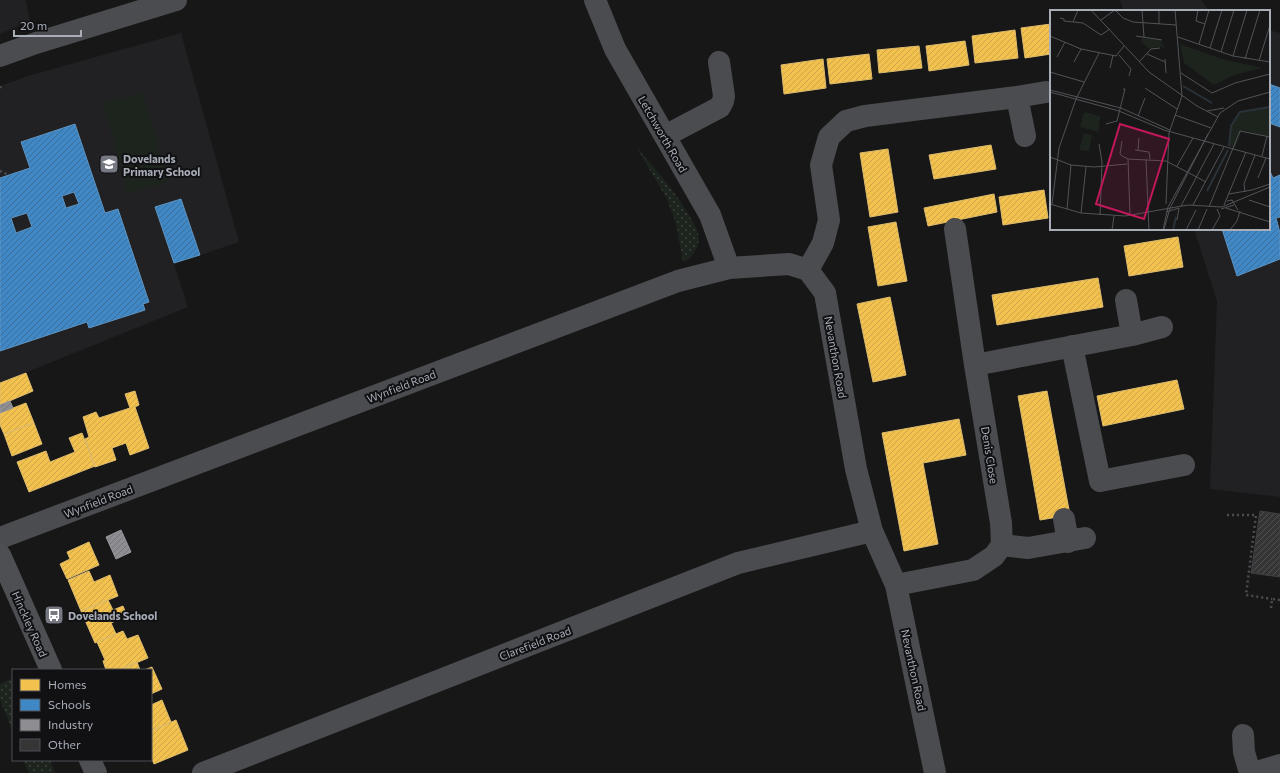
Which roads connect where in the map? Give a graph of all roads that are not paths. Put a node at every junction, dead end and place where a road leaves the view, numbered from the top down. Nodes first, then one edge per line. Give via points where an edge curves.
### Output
1 (176, 0) edge
2 (595, 0) edge
3 (0, 56) edge
4 (719, 62) dead end
5 (1046, 92) dead end
6 (1017, 97) junction
7 (665, 136) junction
8 (1025, 136) dead end
9 (955, 228) dead end
10 (729, 268) junction
11 (808, 270) junction
12 (1126, 300) dead end
13 (1162, 327) dead end
14 (1132, 335) junction
15 (1072, 346) junction
16 (975, 365) junction
17 (1184, 465) dead end
18 (1064, 519) dead end
19 (872, 531) junction
20 (0, 538) edge
21 (1002, 545) junction
22 (0, 556) edge
23 (896, 584) junction
24 (50, 669) edge
25 (1242, 735) dead end
26 (90, 761) edge
27 (1280, 765) edge
28 (96, 773) edge
29 (203, 773) edge
30 (935, 773) edge
31 (1250, 773) edge
32 (1253, 773) edge

1 - 3 street via 36,42
2 - 7 street, Letchworth Road via 615,49
4 - 7 street via 724,96 720,107
5 - 6 street
6 - 8 street
6 - 11 street via 865,116 846,121 829,137 821,165 829,220 823,243
7 - 10 street, Letchworth Road via 710,214
9 - 16 street, Denis Close
10 - 11 street, Wynfield Road via 789,264
10 - 20 street, Wynfield Road via 678,281
11 - 19 street, Nevanthon Road via 825,293 856,469
12 - 14 street
13 - 14 street
14 - 15 street
15 - 16 street
15 - 17 street via 1100,481
16 - 21 street, Denis Close
18 - 21 street via 1077,540 1028,548
19 - 23 street, Nevanthon Road
19 - 29 street, Clarefield Road via 738,563
21 - 23 street via 994,556 973,570
22 - 24 main road, Hinckley Road
23 - 30 street, Nevanthon Road
25 - 31 street
26 - 28 main road
27 - 32 street

